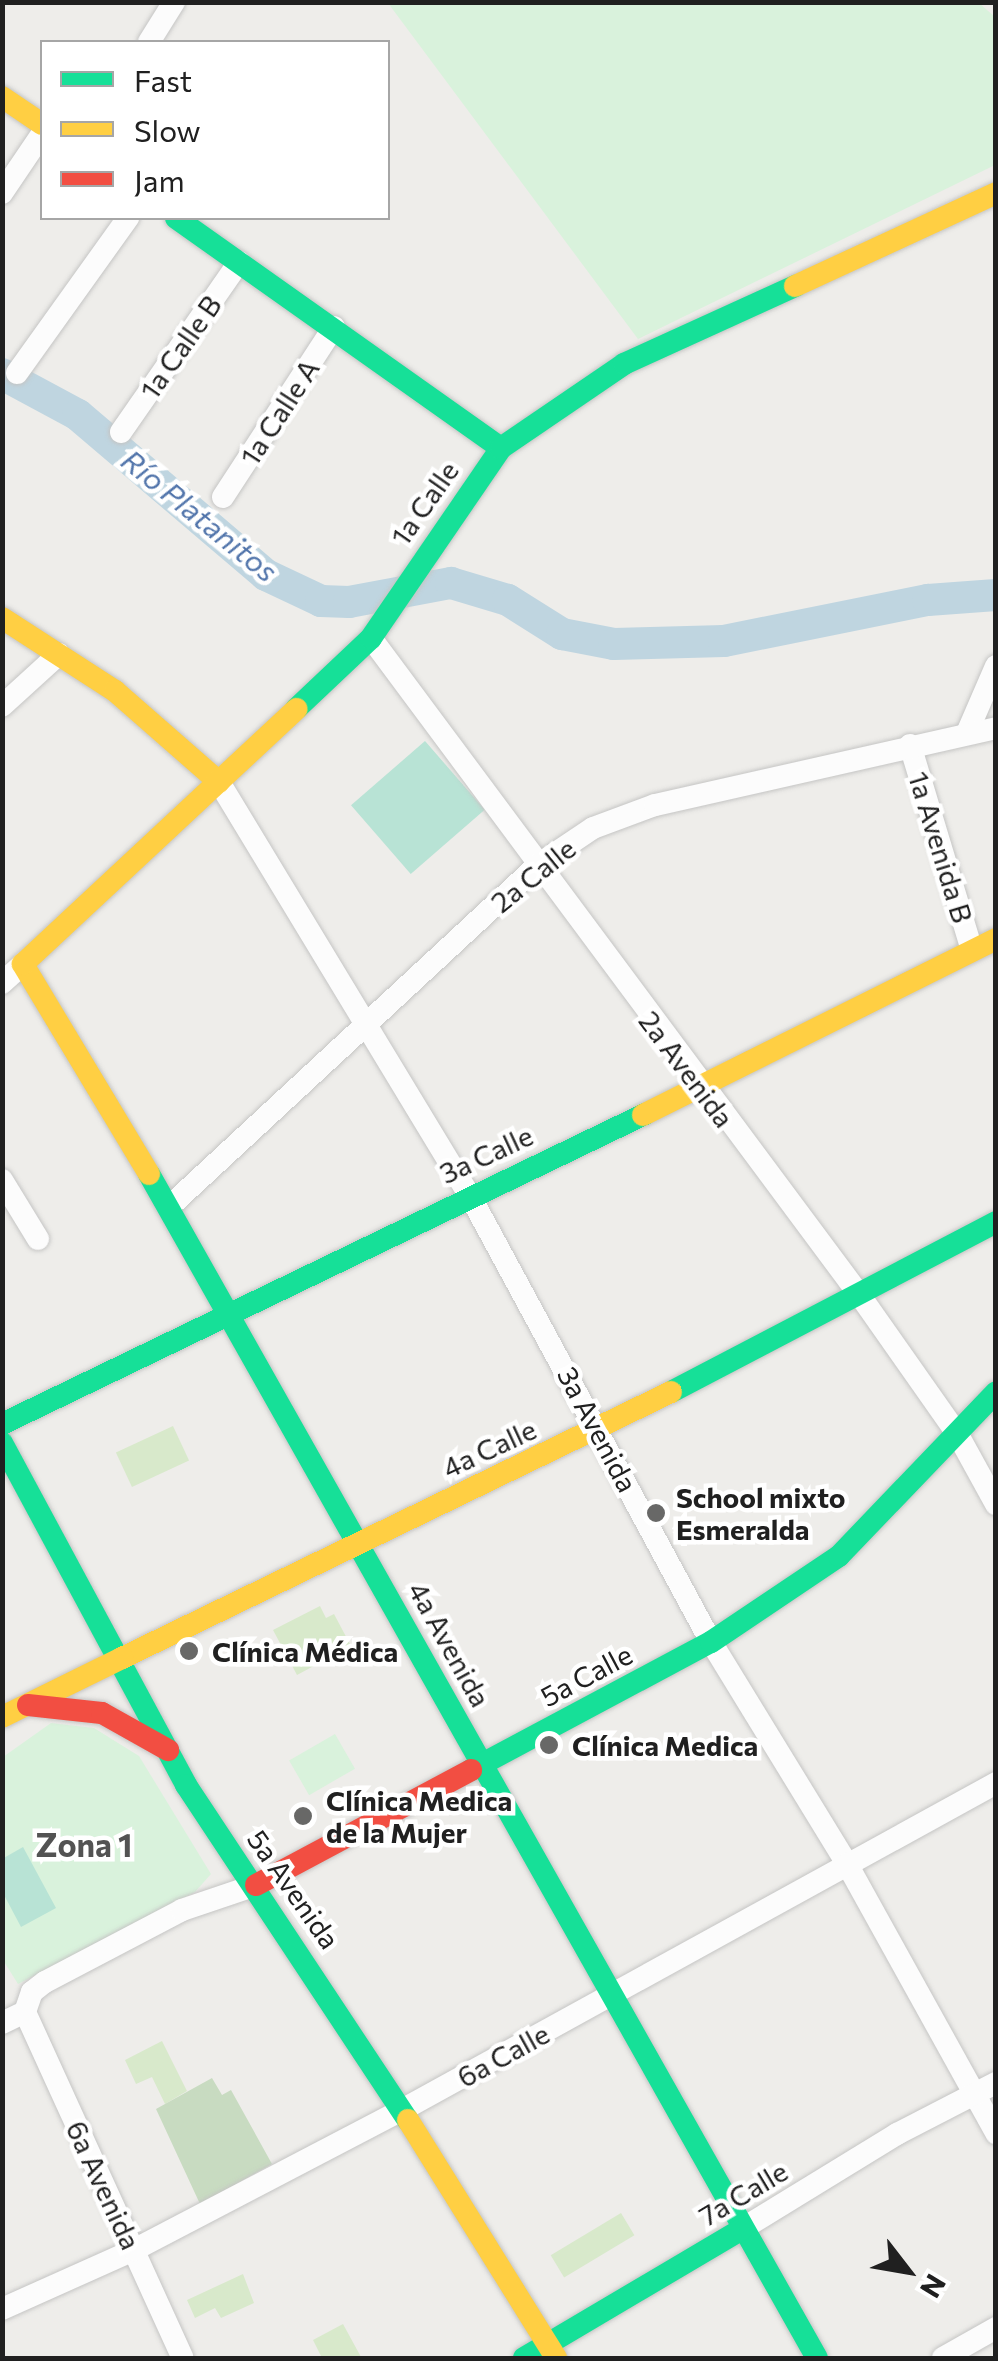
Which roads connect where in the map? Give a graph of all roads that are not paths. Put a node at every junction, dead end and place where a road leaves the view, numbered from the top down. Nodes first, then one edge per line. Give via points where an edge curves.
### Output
1 (174, 2) edge
2 (150, 40) edge
3 (2, 97) edge
4 (40, 123) edge
5 (40, 137) edge
6 (2, 193) edge
7 (996, 193) edge
8 (127, 220) edge
9 (179, 220) edge
10 (239, 262) junction
11 (334, 327) junction
12 (17, 373) dead end
13 (121, 432) dead end
14 (502, 448) junction
15 (223, 497) dead end
16 (2, 618) edge
17 (371, 638) junction
18 (58, 654) junction
19 (996, 666) edge
20 (2, 706) edge
21 (996, 728) edge
22 (967, 733) junction
23 (910, 745) junction
24 (219, 782) junction
25 (538, 865) junction
26 (996, 938) edge
27 (972, 950) junction
28 (23, 964) junction
29 (2, 983) edge
30 (368, 1019) junction
31 (700, 1089) junction
32 (2, 1180) edge
33 (469, 1194) junction
34 (169, 1207) junction
35 (996, 1222) edge
36 (38, 1239) dead end
37 (860, 1297) junction
38 (229, 1314) junction
39 (996, 1392) edge
40 (2, 1424) edge
41 (599, 1430) junction
42 (958, 1435) junction
43 (2, 1444) edge
44 (996, 1504) edge
45 (358, 1541) junction
46 (711, 1642) junction
47 (122, 1658) junction
48 (28, 1705) junction
49 (2, 1717) edge
50 (168, 1750) junction
51 (482, 1764) junction
52 (996, 1783) edge
53 (847, 1864) junction
54 (256, 1885) junction
55 (610, 1997) junction
56 (24, 2012) junction
57 (2, 2023) edge
58 (986, 2089) edge
59 (402, 2110) junction
60 (996, 2134) edge
61 (742, 2229) junction
62 (134, 2250) junction
63 (2, 2309) edge
64 (996, 2328) edge
65 (552, 2352) edge
66 (183, 2358) edge
67 (524, 2358) edge
68 (817, 2358) edge
69 (943, 2358) edge

1 - 2 street
3 - 4 main road
5 - 6 street
7 - 14 main road, 1a Calle via 624,364
8 - 12 street
9 - 10 main road
10 - 11 main road
10 - 13 street, 1a Calle B
11 - 14 main road
11 - 15 street, 1a Calle A
14 - 17 main road, 1a Calle via 432,540
16 - 18 main road
17 - 24 main road, 1a Calle
17 - 25 street, 2a Avenida
18 - 20 street
18 - 24 main road via 115,691
19 - 22 street
21 - 22 street, 2a Calle
22 - 23 street, 2a Calle
23 - 25 street, 2a Calle via 655,805 593,828
23 - 27 street, 1a Avenida B
24 - 28 main road, 1a Calle
24 - 30 street, 3a Avenida
25 - 30 street, 2a Calle
25 - 31 street, 2a Avenida
26 - 27 main road, 3a Calle
27 - 31 main road, 3a Calle
28 - 29 street, 1a Calle
28 - 34 main road, 4a Avenida
30 - 33 street, 3a Avenida
30 - 34 street, 2a Calle
31 - 33 main road, 3a Calle
31 - 37 street, 2a Avenida
32 - 36 street
33 - 38 main road, 3a Calle
33 - 41 street, 3a Avenida
34 - 38 main road, 4a Avenida
35 - 37 main road, 4a Calle
37 - 41 main road, 4a Calle
37 - 42 street, 2a Avenida
38 - 40 main road, 3a Calle
38 - 45 main road, 4a Avenida
39 - 42 main road, 5a Calle
41 - 45 main road, 4a Calle
41 - 46 street, 3a Avenida
42 - 44 street, 2a Avenida
42 - 46 main road, 5a Calle via 839,1556
43 - 47 main road, 5a Avenida
45 - 47 main road, 4a Calle
45 - 51 main road, 4a Avenida
46 - 51 main road, 5a Calle
46 - 53 street, 3a Avenida
47 - 48 main road, 4a Calle
47 - 50 main road, 5a Avenida
48 - 49 main road, 4a Calle
48 - 50 main road via 102,1714
50 - 54 main road, 5a Avenida
51 - 54 main road, 5a Calle
51 - 55 main road, 4a Avenida
52 - 53 street, 6a Calle
53 - 55 street, 6a Calle
53 - 58 street, 3a Avenida
54 - 56 street, 5a Calle via 182,1910 44,1982
54 - 59 main road, 5a Avenida
55 - 59 street, 6a Calle
55 - 61 main road, 4a Avenida
56 - 57 street, 5a Calle
56 - 62 street, 6a Avenida
58 - 60 street, 3a Avenida
58 - 61 street, 7a Calle
59 - 62 street, 6a Calle
59 - 65 main road, 5a Avenida
61 - 65 main road, 7a Calle
61 - 68 main road, 4a Avenida
62 - 63 street, 6a Calle
62 - 66 street, 6a Avenida
64 - 69 street
65 - 67 main road, 7a Calle

